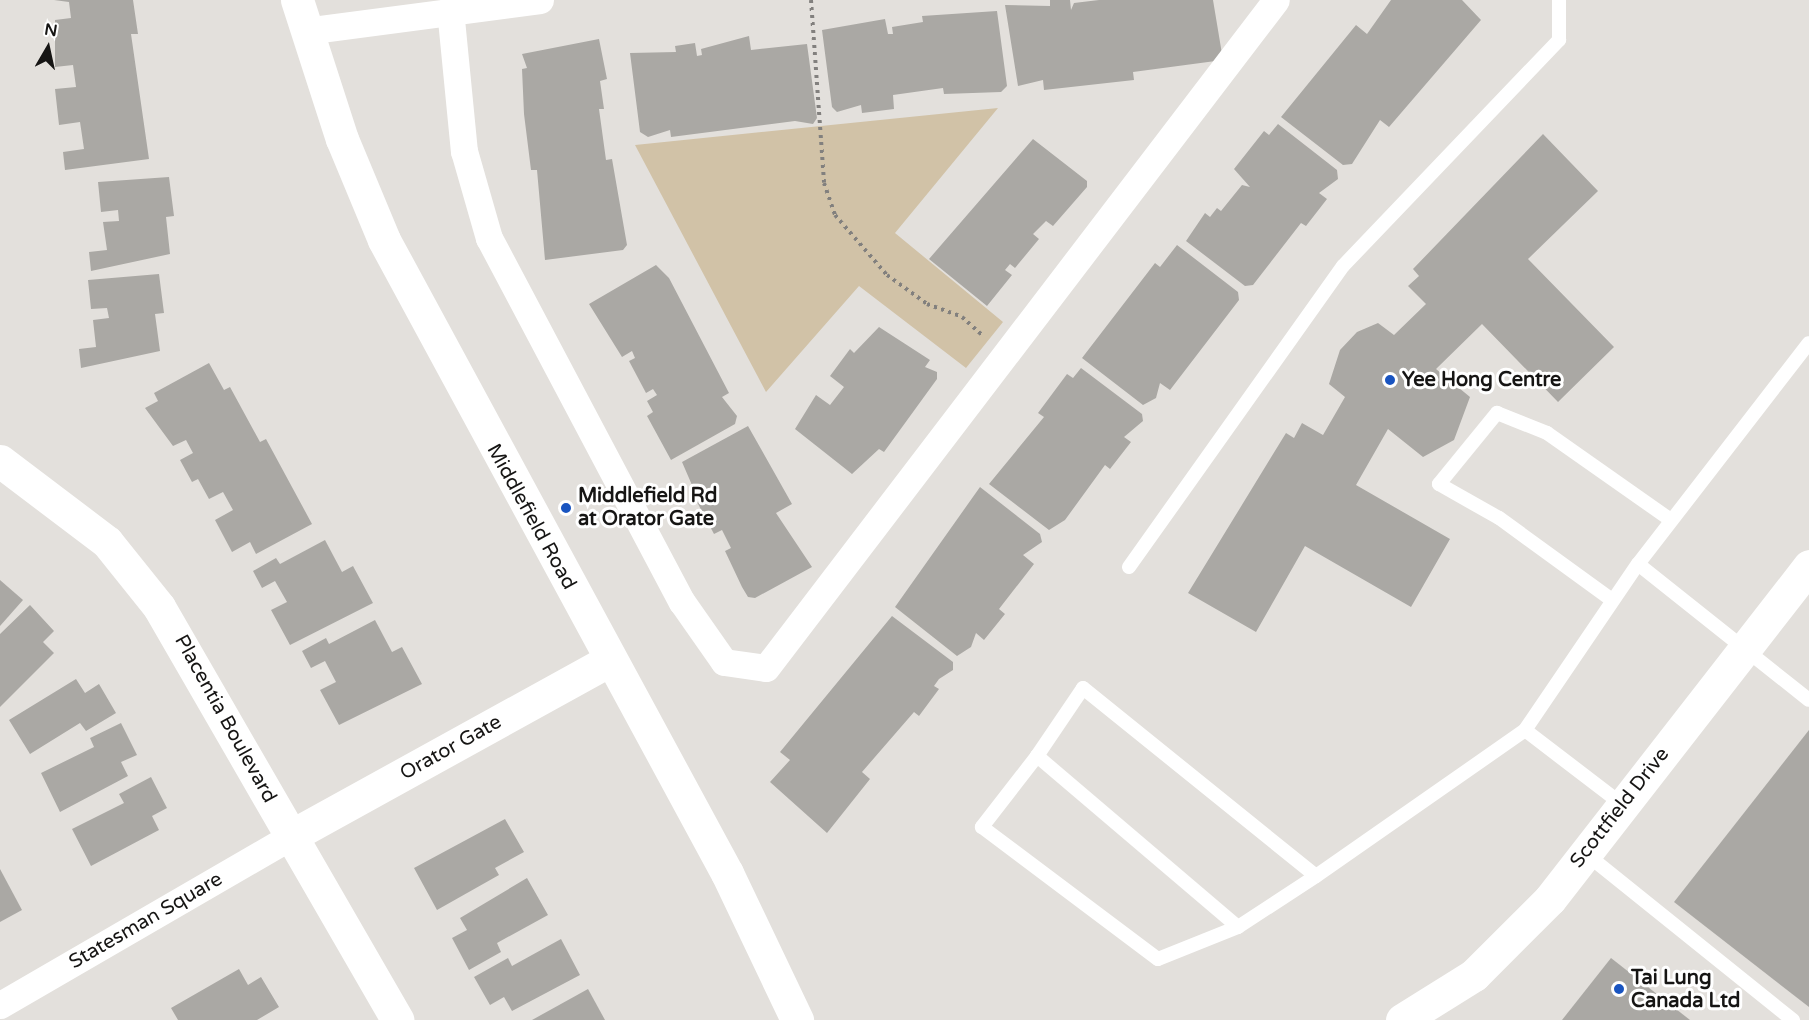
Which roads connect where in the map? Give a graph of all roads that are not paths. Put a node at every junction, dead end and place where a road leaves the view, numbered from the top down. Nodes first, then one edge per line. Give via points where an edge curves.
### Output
1 (297, 0) edge
2 (540, 0) edge
3 (1276, 0) edge
4 (1559, 0) edge
5 (450, 9) junction
6 (305, 31) junction
7 (1809, 343) edge
8 (0, 461) edge
9 (1671, 520) junction
10 (1638, 564) junction
11 (1809, 566) edge
12 (1129, 567) dead end
13 (1612, 600) junction
14 (1743, 650) junction
15 (610, 660) junction
16 (1809, 700) edge
17 (1525, 730) junction
18 (1037, 756) junction
19 (1623, 805) junction
20 (291, 836) junction
21 (1585, 854) junction
22 (1316, 876) junction
23 (1238, 927) junction
24 (0, 1005) edge
25 (398, 1020) edge
26 (797, 1020) edge
27 (1402, 1020) edge
28 (1793, 1020) edge

1 - 6 street, Middlefield Road
2 - 5 street
3 - 5 street via 766,668 724,662 682,602 489,238 464,151
4 - 12 lane via 1559,40 1343,266
5 - 6 street
6 - 15 street, Middlefield Road via 384,240
7 - 9 lane
8 - 20 street, Placentia Boulevard via 107,542 159,607
9 - 10 lane
9 - 13 lane via 1547,433 1497,412 1439,484 1499,518
10 - 13 lane
10 - 14 lane
11 - 14 street, Scottfield Drive
13 - 17 lane
14 - 16 lane
14 - 19 street, Scottfield Drive
15 - 20 street, Orator Gate
15 - 26 street, Middlefield Road via 727,873
17 - 19 lane
17 - 22 lane
18 - 22 lane via 1083,688
18 - 23 lane
18 - 23 lane via 982,827 1158,960
19 - 21 street, Scottfield Drive
20 - 24 street, Statesman Square
20 - 25 street, Placentia Boulevard
21 - 27 street, Scottfield Drive via 1550,899 1474,975
21 - 28 lane
22 - 23 lane

